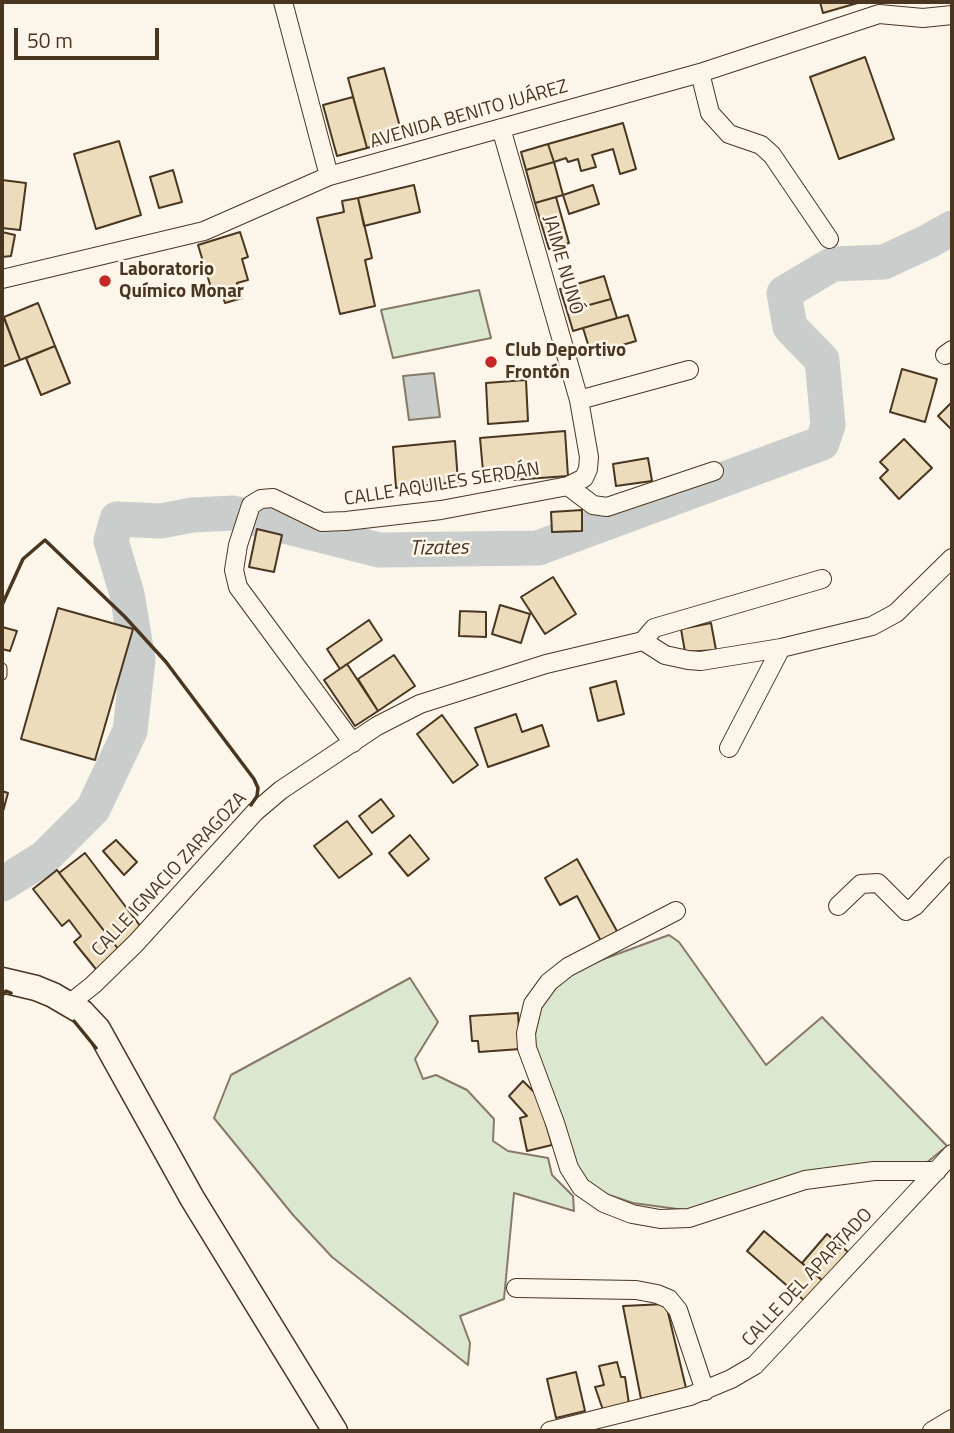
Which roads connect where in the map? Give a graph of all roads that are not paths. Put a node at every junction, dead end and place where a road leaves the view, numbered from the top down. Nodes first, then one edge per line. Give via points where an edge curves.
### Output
1 (283, 2) edge
2 (878, 8) edge
3 (952, 15) edge
4 (700, 73) junction
5 (501, 128) junction
6 (329, 176) junction
7 (829, 239) dead end
8 (9, 278) edge
9 (2, 291) edge
10 (689, 370) dead end
11 (579, 400) junction
12 (714, 471) dead end
13 (568, 486) junction
14 (952, 558) edge
15 (822, 579) dead end
16 (643, 641) junction
17 (781, 648) junction
18 (2, 668) edge
19 (2, 675) edge
20 (353, 743) junction
21 (729, 748) dead end
22 (952, 866) edge
23 (838, 906) dead end
24 (676, 911) dead end
25 (2, 980) edge
26 (69, 1004) junction
27 (952, 1154) edge
28 (937, 1171) junction
29 (516, 1288) dead end
30 (705, 1391) junction
31 (952, 1419) edge
32 (335, 1431) edge
33 (550, 1431) edge
34 (933, 1431) edge

1 - 6 street
2 - 3 street, AVENIDA BENITO JUÁREZ via 923,18
2 - 4 street, AVENIDA BENITO JUÁREZ
4 - 5 street, AVENIDA BENITO JUÁREZ
4 - 7 street via 710,113 729,134 761,145 772,155
5 - 6 street, AVENIDA BENITO JUÁREZ
5 - 11 street, JAIME NUNÓ
6 - 8 street, AVENIDA BENITO JUÁREZ via 204,231
8 - 9 street
10 - 11 street
11 - 13 street, JAIME NUNÓ via 588,470
12 - 13 street via 607,507 593,505
13 - 20 street, CALLE AQUILES SERDÁN via 346,522 322,522 273,498 256,501 248,510 234,570 238,587
14 - 17 street via 885,621
15 - 16 street, CALLE IGNACIO ZARAGOZA via 654,628
16 - 17 street via 665,654 701,661
16 - 20 street, CALLE IGNACIO ZARAGOZA via 546,664 420,704
17 - 21 street
18 - 19 lane
20 - 26 street, CALLE IGNACIO ZARAGOZA via 255,812 136,943
22 - 23 street via 906,911 878,884 860,884
24 - 28 street via 568,967 533,1004 527,1048 569,1168 581,1187 604,1203 632,1213 660,1219 690,1218 805,1180 874,1171
25 - 26 main road via 37,988
26 - 32 main road via 103,1037 192,1198
27 - 28 street, CALLE DEL APARTADO
28 - 30 street, CALLE DEL APARTADO via 755,1364
29 - 30 street via 636,1290 669,1299 678,1310
30 - 33 street, CALLE DEL APARTADO
31 - 34 street

